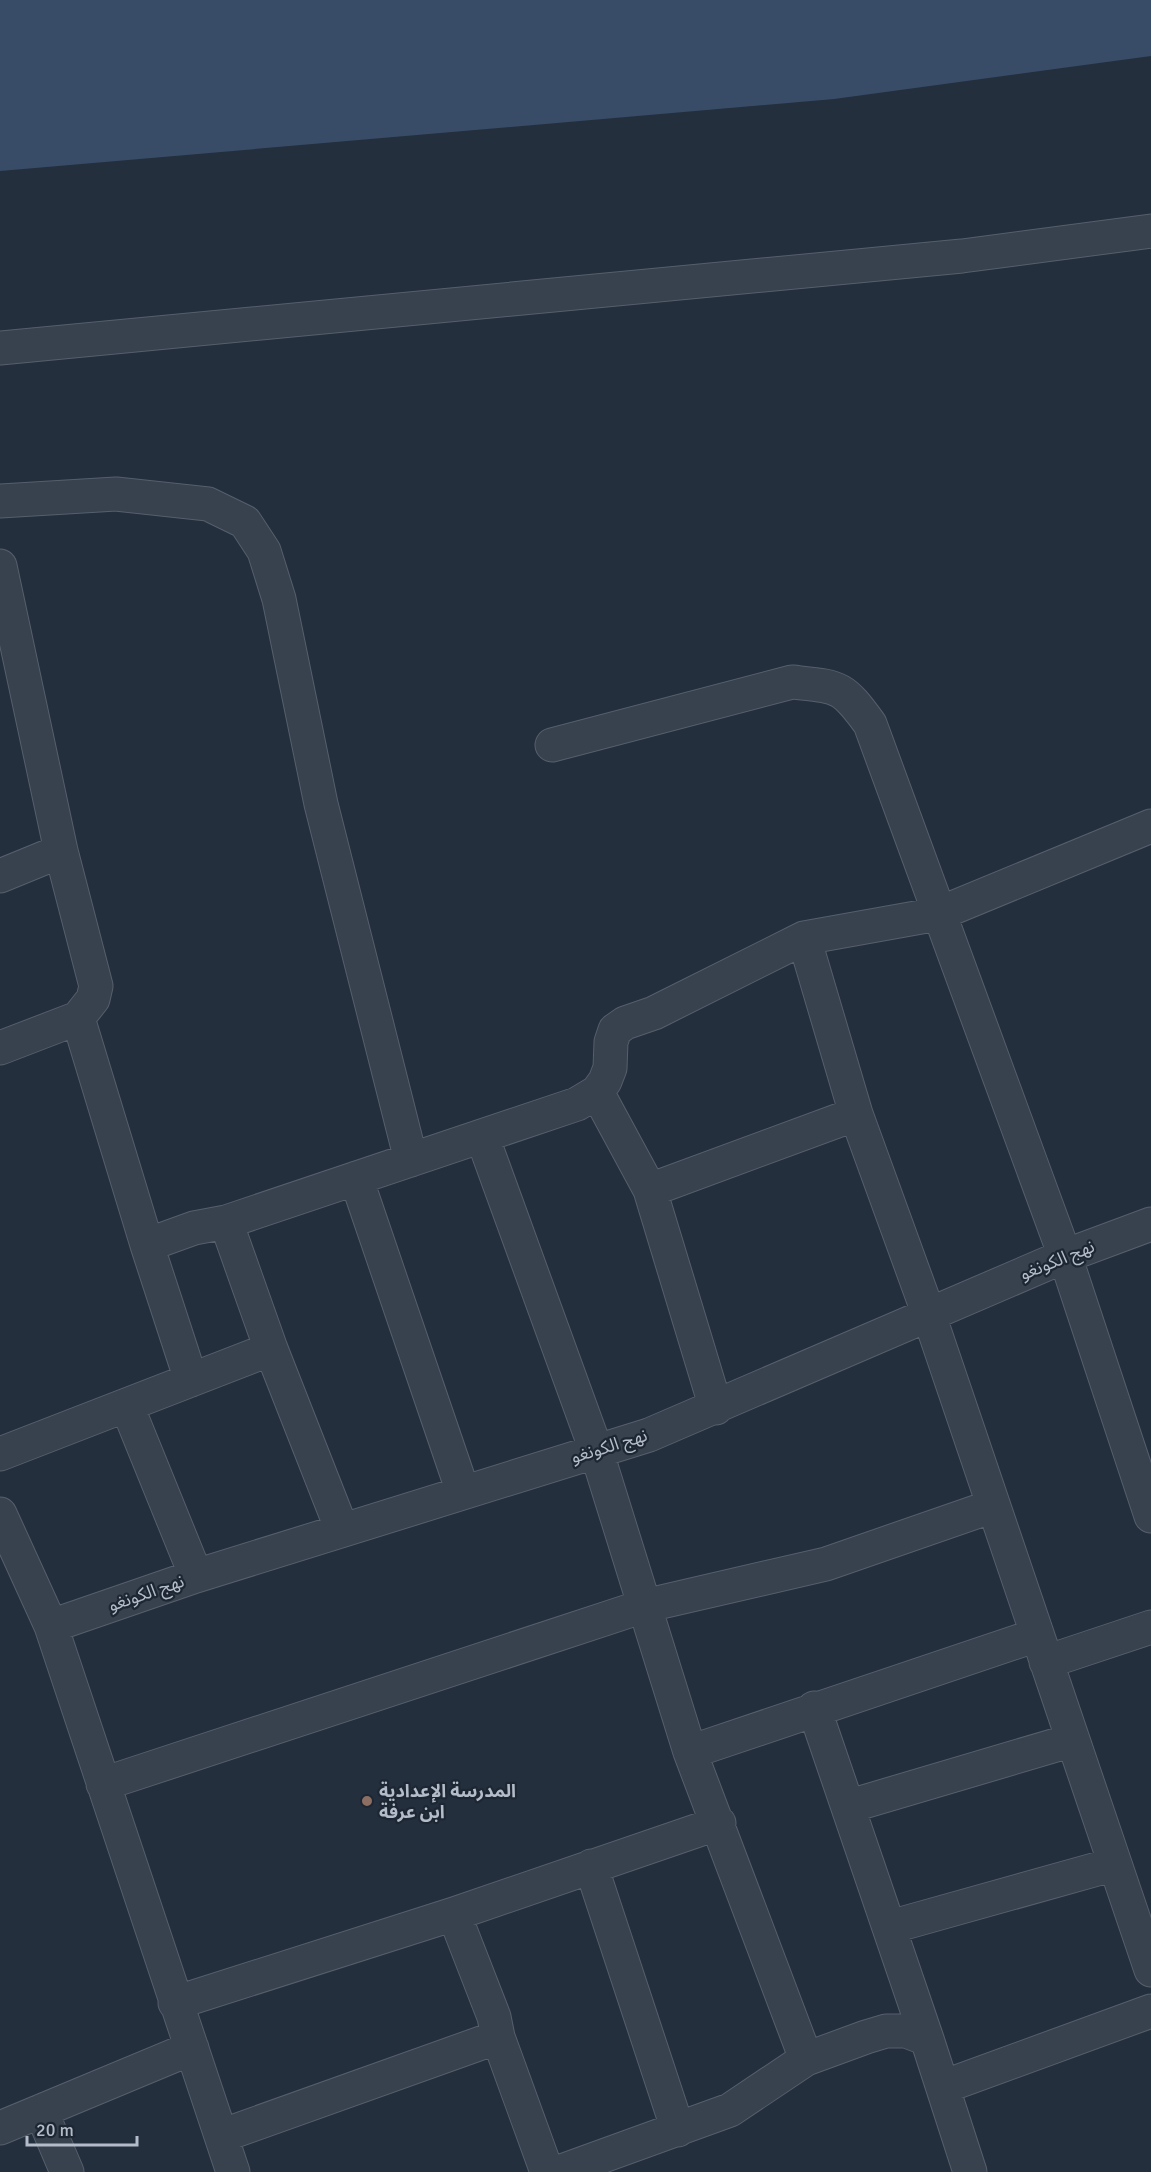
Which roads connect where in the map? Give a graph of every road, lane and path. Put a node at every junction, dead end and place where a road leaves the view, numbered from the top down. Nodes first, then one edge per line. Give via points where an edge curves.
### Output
1 (1151, 231) edge
2 (0, 348) edge
3 (0, 501) edge
4 (0, 566) edge
5 (13, 698) edge
6 (552, 745) dead end
7 (1151, 826) edge
8 (61, 851) junction
9 (0, 876) edge
10 (938, 915) junction
11 (804, 938) junction
12 (78, 1018) junction
13 (0, 1048) edge
14 (597, 1092) junction
15 (856, 1114) junction
16 (482, 1136) junction
17 (411, 1160) junction
18 (356, 1178) junction
19 (650, 1190) junction
20 (226, 1222) junction
21 (1151, 1224) edge
22 (147, 1245) junction
23 (1065, 1256) junction
24 (929, 1315) junction
25 (271, 1349) junction
26 (191, 1380) junction
27 (127, 1406) junction
28 (716, 1408) junction
29 (596, 1450) junction
30 (0, 1454) edge
31 (463, 1492) junction
32 (993, 1506) junction
33 (0, 1516) edge
34 (1151, 1516) edge
35 (342, 1530) junction
36 (196, 1576) junction
37 (644, 1606) junction
38 (51, 1626) junction
39 (1151, 1627) edge
40 (1042, 1648) junction
41 (814, 1708) junction
42 (1073, 1740) junction
43 (690, 1752) junction
44 (103, 1784) junction
45 (850, 1806) junction
46 (718, 1823) junction
47 (1115, 1864) junction
48 (591, 1866) junction
49 (454, 1914) junction
50 (890, 1927) junction
51 (1151, 1970) edge
52 (175, 2003) junction
53 (1151, 2011) edge
54 (498, 2037) junction
55 (927, 2039) junction
56 (192, 2048) junction
57 (806, 2059) junction
58 (943, 2087) junction
59 (41, 2111) junction
60 (0, 2128) edge
61 (678, 2130) junction
62 (221, 2136) junction
63 (67, 2172) edge
64 (233, 2172) edge
65 (547, 2172) edge
66 (559, 2172) edge
67 (970, 2172) edge

1 - 2 street via 950,257
3 - 17 street via 116,494 208,504 244,522 264,551 279,599 321,804
4 - 5 street
5 - 8 street
6 - 10 street via 792,682 831,686 850,696 870,724
7 - 10 street
8 - 9 street
8 - 12 street via 96,986 93,999
10 - 11 street
10 - 23 street
11 - 14 street via 615,1030 610,1068
11 - 15 street
12 - 13 street
12 - 22 street
14 - 16 street via 577,1104
14 - 19 street
15 - 19 street
15 - 24 street
16 - 17 street
16 - 29 street
17 - 18 street
18 - 20 street
18 - 31 street
19 - 28 street
20 - 22 street via 176,1233
20 - 25 street
21 - 23 street, نهج الكونغو
22 - 26 street
23 - 24 street, نهج الكونغو
23 - 34 street
24 - 28 street, نهج الكونغو
24 - 32 street
25 - 26 street
25 - 35 street
26 - 27 street
27 - 30 street
27 - 36 street
28 - 29 street, نهج الكونغو via 649,1435
29 - 31 street, نهج الكونغو
29 - 37 street
31 - 35 street, نهج الكونغو
32 - 37 street via 826,1564
32 - 40 street
33 - 38 street
35 - 36 street, نهج الكونغو
36 - 38 street, نهج الكونغو
37 - 43 street
37 - 44 street
38 - 44 street
39 - 40 street
40 - 41 street
40 - 42 street
41 - 43 street
41 - 45 street
42 - 45 street
42 - 47 street
43 - 46 street
44 - 52 street
45 - 50 street
46 - 48 street
46 - 57 street
47 - 50 street
47 - 51 street
48 - 49 street
48 - 61 street
49 - 52 street
49 - 54 street
50 - 55 street
52 - 56 street
53 - 58 street
54 - 62 street
54 - 65 street
55 - 57 street via 906,2031 886,2031
55 - 58 street
56 - 59 street
56 - 62 street
57 - 61 street via 730,2109
58 - 67 street
59 - 60 street
59 - 63 street
61 - 66 street
62 - 64 street

